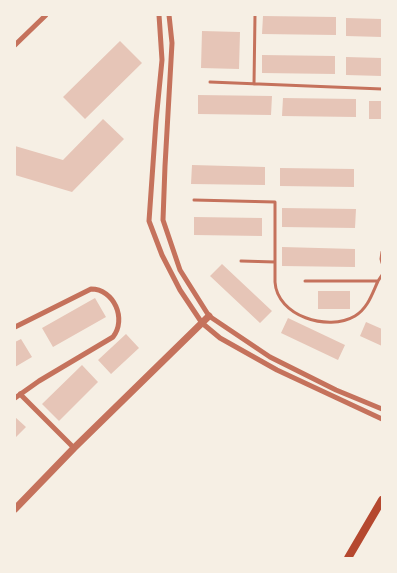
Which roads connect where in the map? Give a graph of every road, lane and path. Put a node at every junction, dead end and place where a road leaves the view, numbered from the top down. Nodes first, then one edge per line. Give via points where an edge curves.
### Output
1 (46, 15) edge
2 (159, 15) edge
3 (169, 15) edge
4 (256, 15) edge
5 (15, 44) edge
6 (210, 82) dead end
7 (254, 84) junction
8 (382, 89) edge
9 (194, 200) dead end
10 (382, 252) edge
11 (241, 261) dead end
12 (275, 262) junction
13 (382, 263) edge
14 (382, 275) edge
15 (305, 281) dead end
16 (378, 281) junction
17 (209, 316) junction
18 (202, 323) junction
19 (15, 327) edge
20 (17, 396) edge
21 (382, 409) edge
22 (382, 419) edge
23 (74, 448) junction
24 (382, 500) edge
25 (15, 509) edge
26 (348, 558) edge

1 - 5 street
2 - 18 street via 162,60 149,221 180,290
3 - 17 street via 172,43 163,220 180,270
4 - 7 lane
6 - 7 lane
7 - 8 lane
9 - 12 lane via 275,202
10 - 13 lane
11 - 12 lane
12 - 16 lane via 275,288 282,303 318,322 334,323 354,316 365,308
14 - 16 lane
15 - 16 lane
17 - 18 street
17 - 21 street via 270,357
18 - 22 street via 220,338 277,370
18 - 23 street
19 - 20 street via 91,289 107,294 120,317 113,337
20 - 23 street
23 - 25 street
24 - 26 main road

